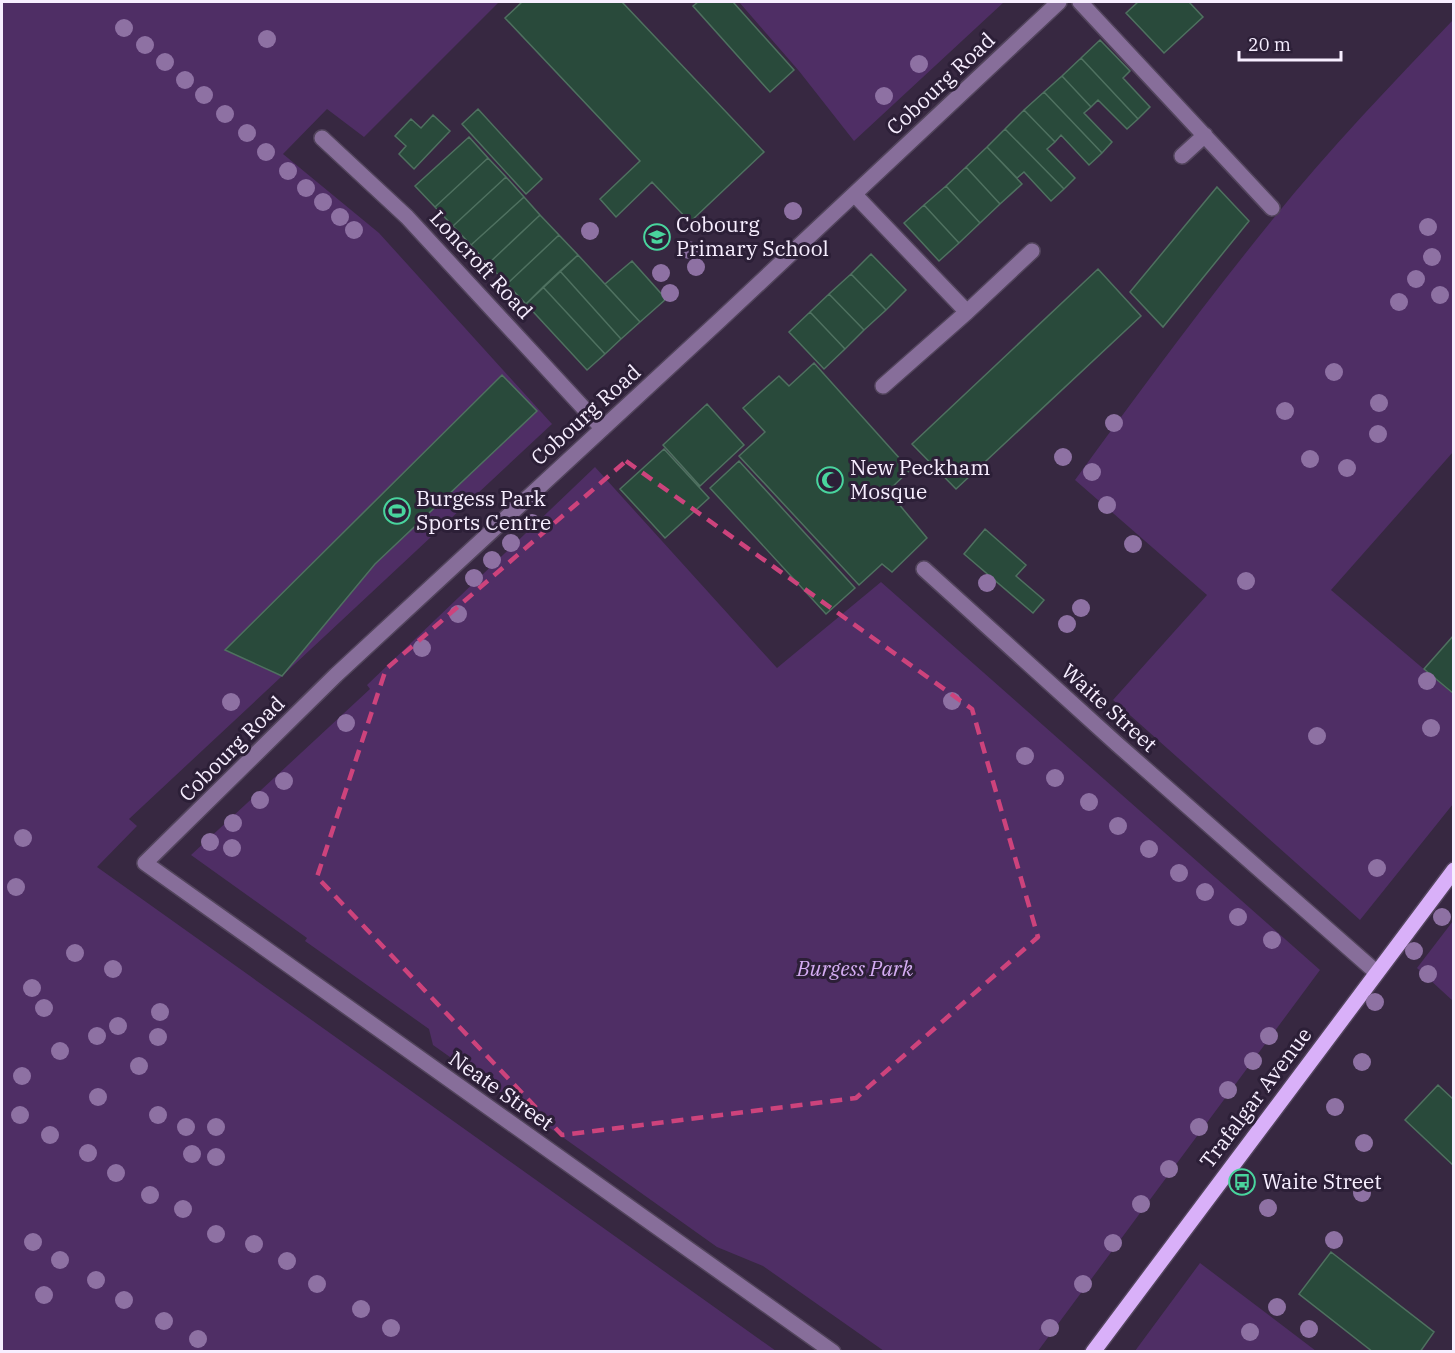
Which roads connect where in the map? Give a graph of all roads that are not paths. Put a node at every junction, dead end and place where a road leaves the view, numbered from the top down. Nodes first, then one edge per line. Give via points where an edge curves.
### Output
1 (1059, 2) edge
2 (1080, 2) edge
3 (1205, 135) junction
4 (322, 138) dead end
5 (1182, 156) dead end
6 (855, 195) junction
7 (1272, 208) dead end
8 (1032, 251) dead end
9 (967, 312) junction
10 (883, 386) dead end
11 (602, 428) junction
12 (924, 569) dead end
13 (145, 863) joint
14 (1454, 870) edge
15 (1376, 972) junction
16 (833, 1352) edge
17 (1093, 1352) edge

1 - 6 street, Cobourg Road
2 - 3 street
3 - 5 street
3 - 7 street
4 - 11 street, Loncroft Road via 407,217
6 - 9 street
6 - 11 street, Cobourg Road
8 - 9 street
9 - 10 street
11 - 13 street, Cobourg Road via 336,675
12 - 15 street, Waite Street
13 - 16 street, Neate Street
14 - 15 main road, Trafalgar Avenue
15 - 17 main road, Trafalgar Avenue

